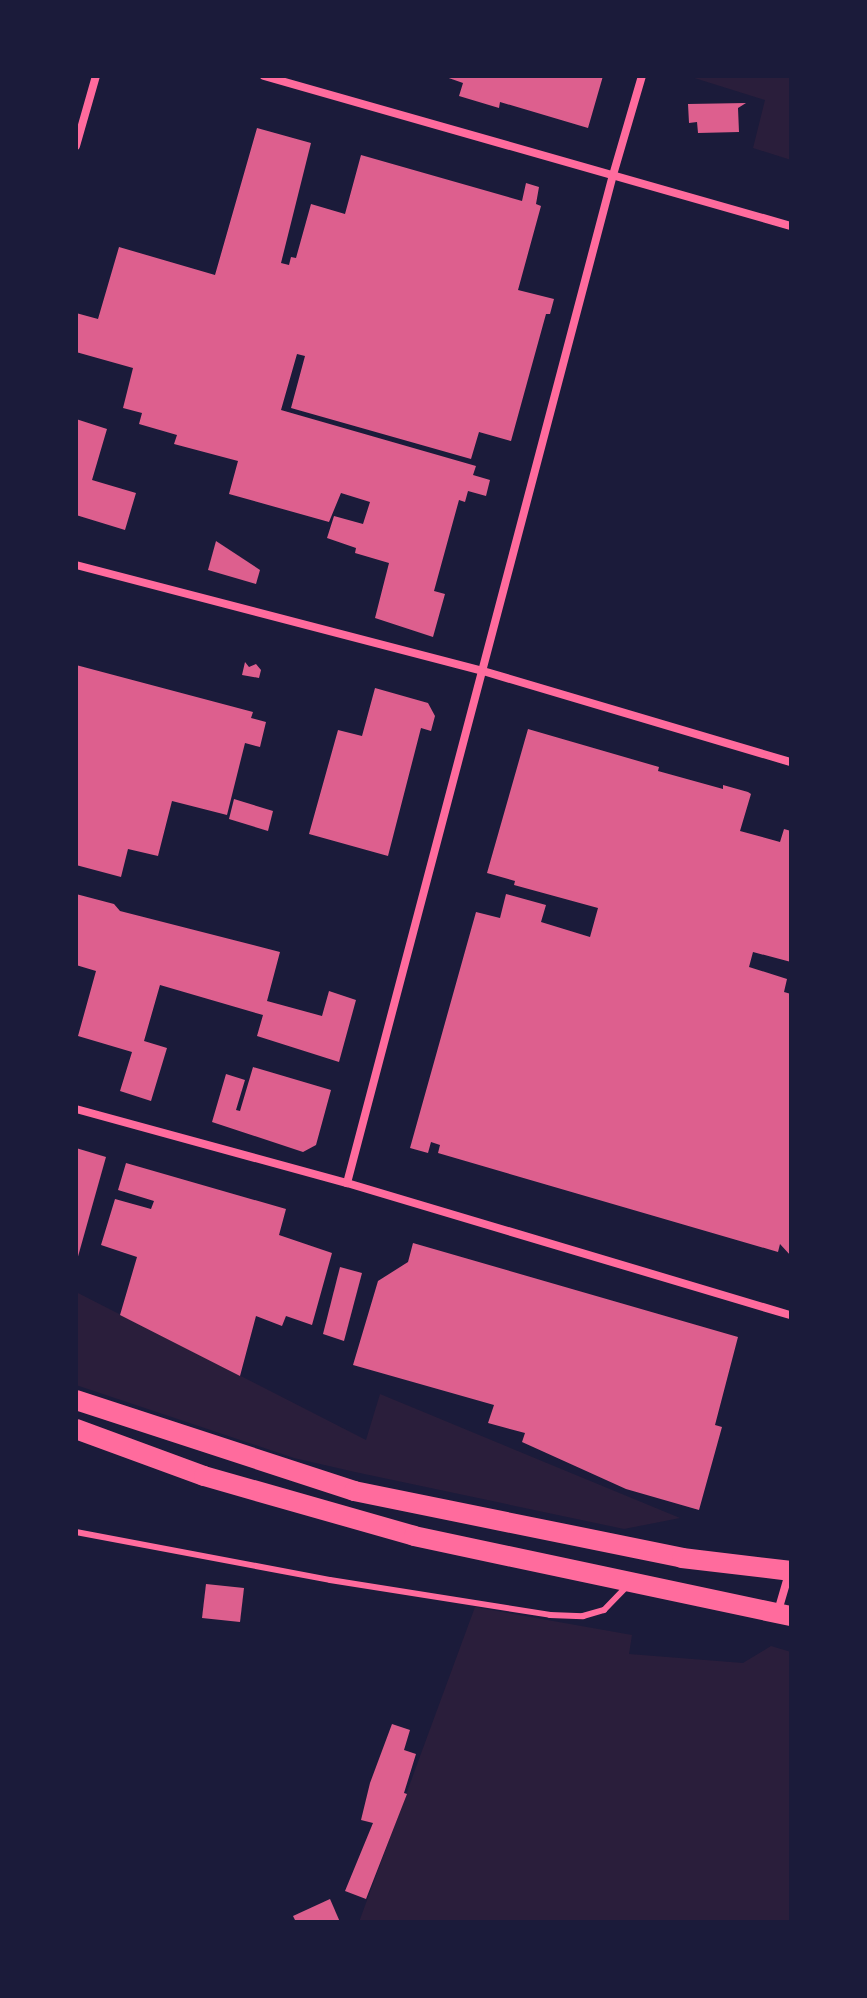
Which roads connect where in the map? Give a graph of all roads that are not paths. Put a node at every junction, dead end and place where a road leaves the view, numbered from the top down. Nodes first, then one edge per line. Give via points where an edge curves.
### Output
1 (96, 76) edge
2 (264, 76) edge
3 (642, 76) edge
4 (76, 146) edge
5 (613, 175) junction
6 (791, 226) edge
7 (76, 565) edge
8 (483, 671) junction
9 (791, 762) edge
10 (76, 1109) edge
11 (347, 1183) junction
12 (791, 1315) edge
13 (76, 1400) edge
14 (76, 1429) edge
15 (76, 1532) edge
16 (791, 1569) edge
17 (632, 1581) junction
18 (784, 1614) edge

1 - 4 street
2 - 5 street
3 - 5 street
5 - 6 street
5 - 8 street
7 - 8 street
8 - 9 street
8 - 11 street
10 - 11 street
11 - 12 street
13 - 16 main road via 354,1491 682,1558
14 - 17 main road via 330,1514
15 - 17 lane via 550,1615 583,1616 604,1610
16 - 18 street
17 - 18 main road

